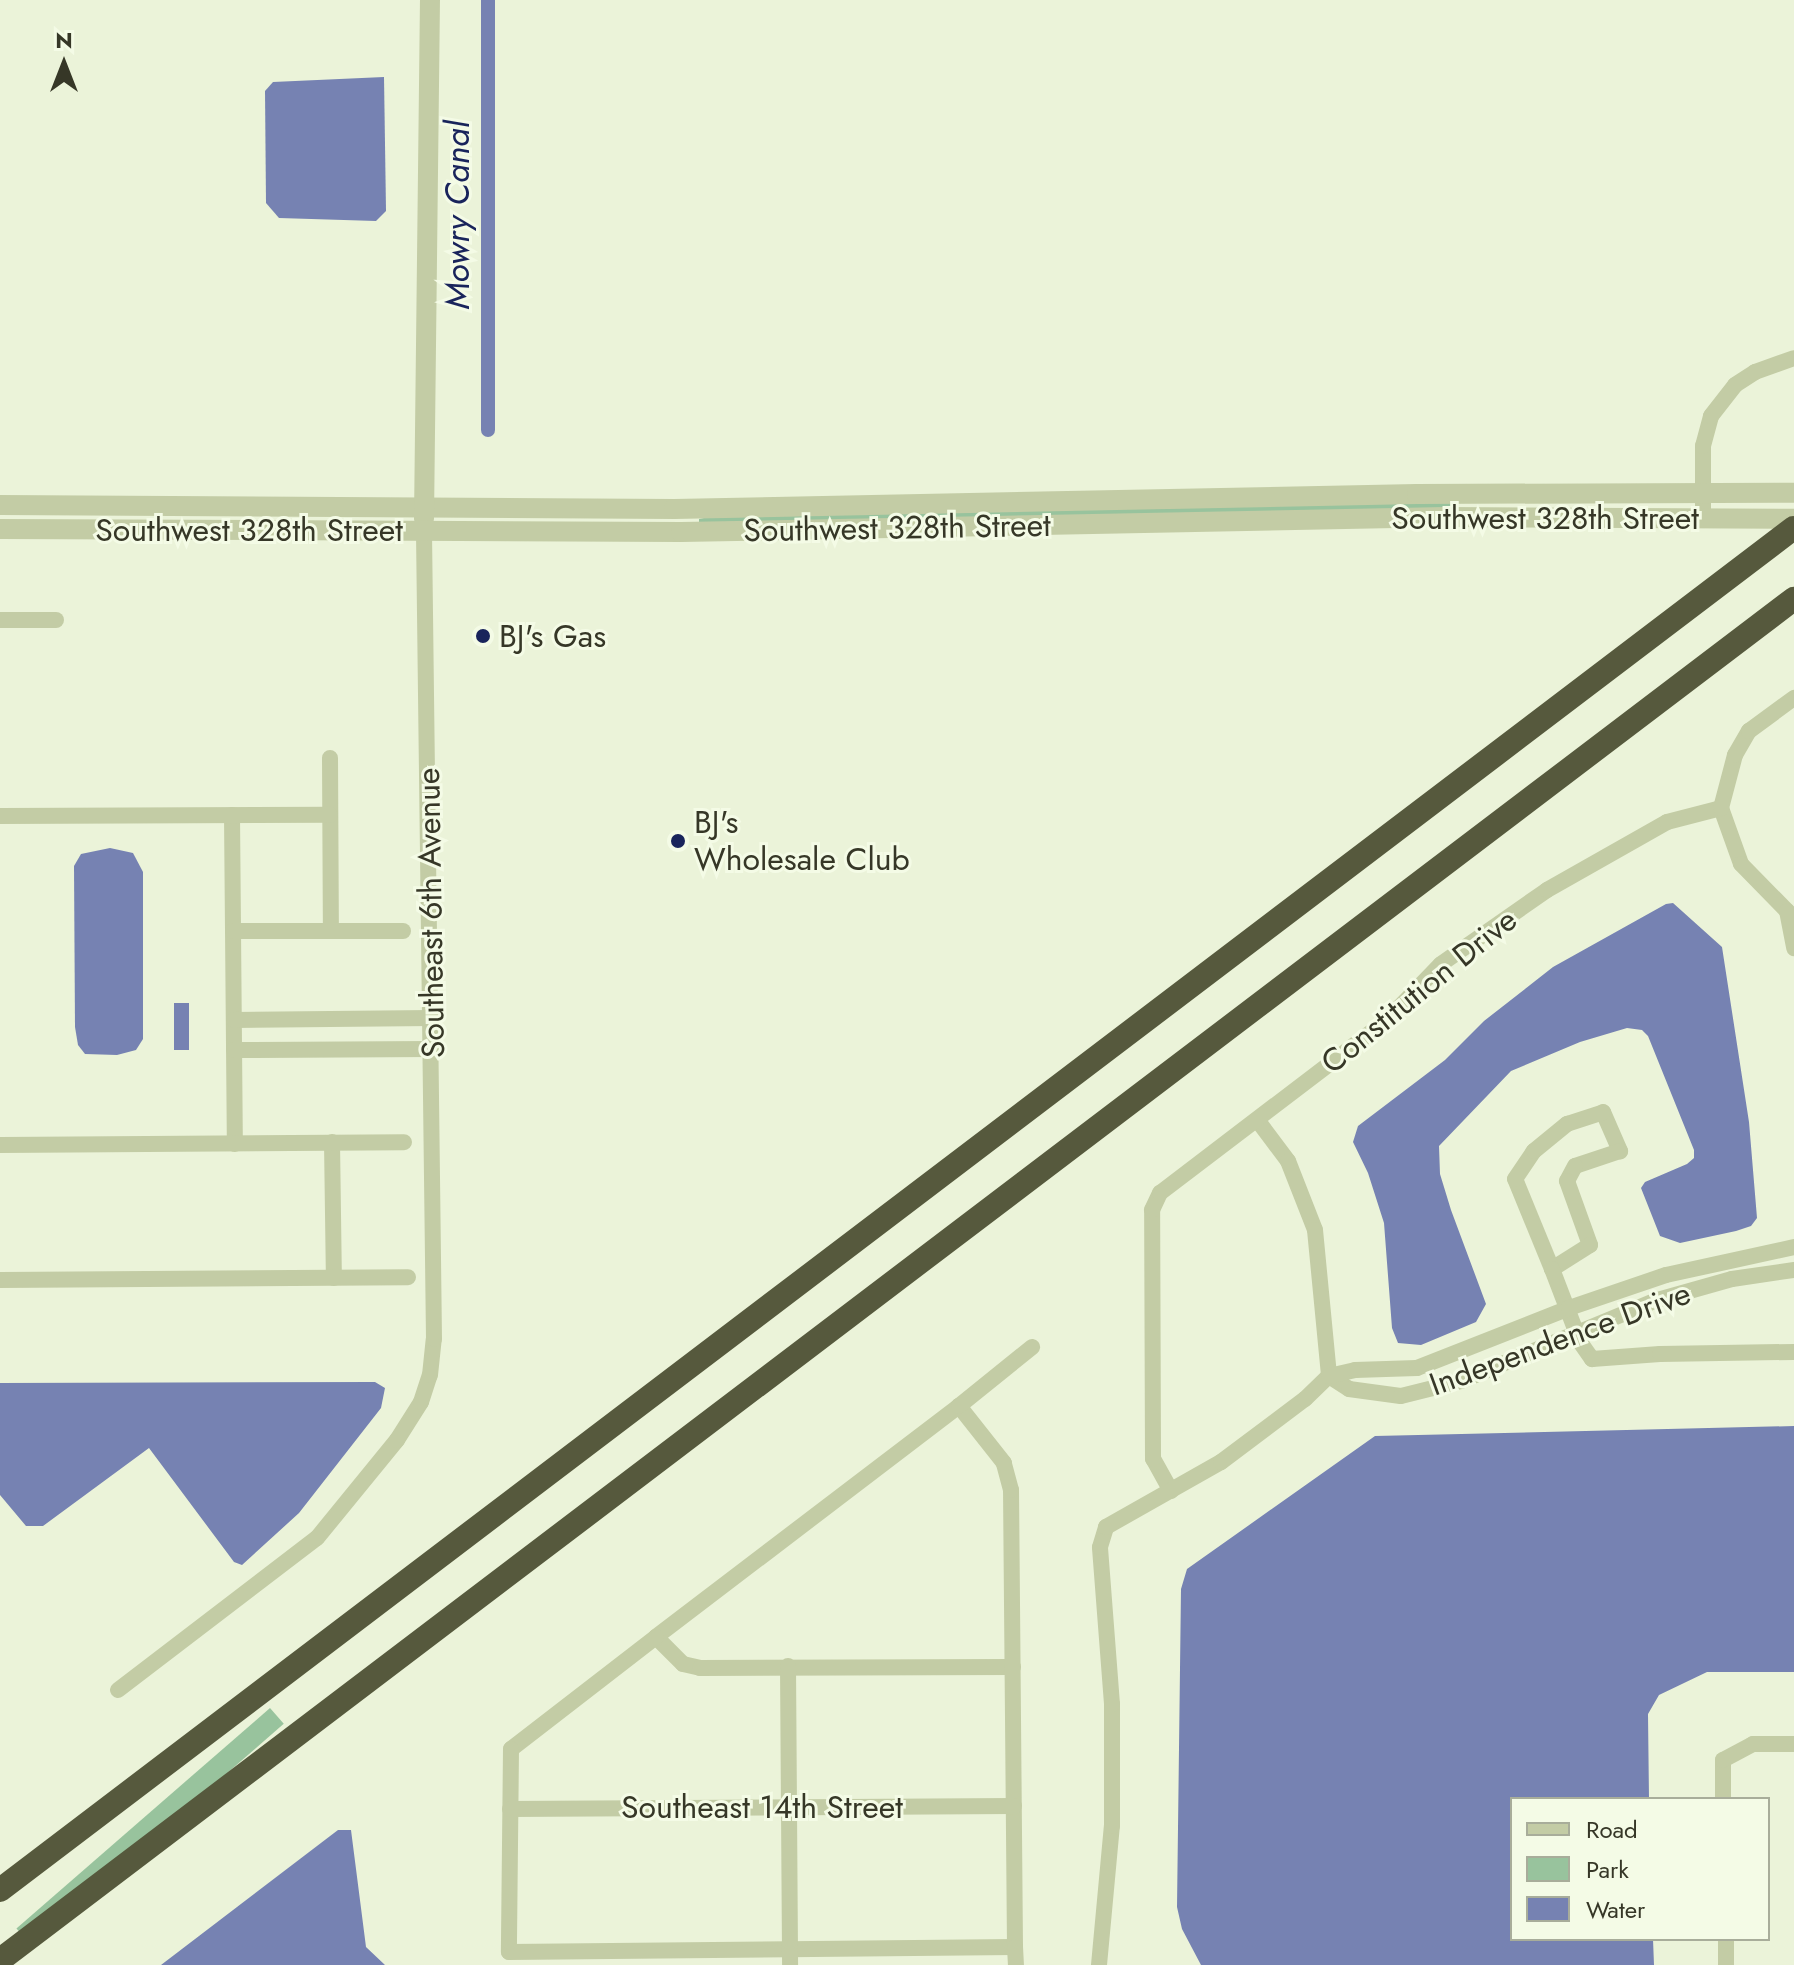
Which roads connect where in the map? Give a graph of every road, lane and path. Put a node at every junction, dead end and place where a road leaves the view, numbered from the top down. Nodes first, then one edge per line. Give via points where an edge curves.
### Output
1 (430, 0) edge
2 (1794, 358) edge
3 (1794, 493) edge
4 (1702, 494) junction
5 (0, 505) edge
6 (423, 508) junction
7 (1703, 518) junction
8 (1794, 519) edge
9 (1794, 528) edge
10 (0, 529) edge
11 (424, 531) junction
12 (1794, 599) edge
13 (0, 620) edge
14 (56, 620) dead end
15 (1794, 698) edge
16 (330, 758) dead end
17 (1721, 808) junction
18 (232, 815) junction
19 (330, 815) junction
20 (0, 816) edge
21 (233, 931) junction
22 (331, 931) junction
23 (403, 931) dead end
24 (1793, 938) edge
25 (432, 1018) junction
26 (234, 1020) junction
27 (275, 1020) junction
28 (275, 1049) junction
29 (432, 1049) junction
30 (234, 1050) junction
31 (1258, 1121) junction
32 (332, 1142) junction
33 (404, 1142) dead end
34 (235, 1144) junction
35 (0, 1145) edge
36 (1794, 1247) edge
37 (1552, 1269) junction
38 (1794, 1270) edge
39 (408, 1277) dead end
40 (334, 1278) junction
41 (0, 1280) edge
42 (1569, 1308) junction
43 (1577, 1332) junction
44 (1032, 1347) dead end
45 (1794, 1352) edge
46 (1329, 1376) junction
47 (959, 1406) junction
48 (1171, 1491) junction
49 (656, 1637) junction
50 (788, 1666) junction
51 (1013, 1667) junction
52 (118, 1690) dead end
53 (1794, 1744) edge
54 (1723, 1797) edge
55 (790, 1806) junction
56 (1014, 1806) junction
57 (510, 1809) junction
58 (0, 1890) edge
59 (1726, 1941) edge
60 (1015, 1947) junction
61 (874, 1957) edge
62 (509, 1958) edge
63 (665, 1958) edge
64 (0, 1960) edge
65 (792, 1960) edge
66 (1016, 1965) edge
67 (1099, 1965) edge
68 (1726, 1965) edge

1 - 6 street, Southeast 6th Avenue
2 - 4 street via 1755,372 1721,399 1706,432
3 - 4 street, Southwest 328th Street
4 - 6 street, Southwest 328th Street
4 - 7 street
5 - 6 street, Southwest 328th Street
6 - 11 street, Southeast 6th Avenue
7 - 8 street, Southwest 328th Street
7 - 11 street, Southwest 328th Street via 1462,516 681,532
9 - 58 highway
10 - 11 street, Southwest 328th Street
11 - 25 street, Southeast 6th Avenue
12 - 64 highway
13 - 14 street
15 - 17 street via 1749,731 1735,755
16 - 19 street
17 - 24 street via 1741,864 1787,911
17 - 31 street, Constitution Drive via 1667,822 1547,890 1441,964 1388,1019
18 - 19 street
18 - 20 street
18 - 21 street
19 - 22 street
21 - 22 street
21 - 26 street
22 - 23 street
25 - 27 street
25 - 29 street, Southeast 6th Avenue
26 - 27 street
26 - 30 street
27 - 28 street
28 - 29 street
28 - 30 street
29 - 52 street, Southeast 6th Avenue via 434,1353 421,1402 369,1477 317,1538
30 - 34 street
31 - 46 street via 1288,1161 1315,1230
31 - 48 street, Constitution Drive via 1160,1193 1152,1210 1153,1459
32 - 33 street
32 - 34 street
32 - 40 street
34 - 35 street
36 - 42 street, Independence Drive via 1666,1275
37 - 37 street via 1515,1179 1534,1151 1567,1124 1603,1112 1620,1151 1575,1166 1567,1181 1590,1245
37 - 42 street
38 - 43 street, Independence Drive via 1719,1282
39 - 40 street
40 - 41 street
42 - 43 street
42 - 46 street, Independence Drive via 1417,1368
43 - 45 street via 1592,1359
43 - 46 street, Independence Drive via 1461,1381 1401,1396 1349,1389
44 - 47 street
46 - 48 street via 1221,1462
47 - 49 street
47 - 51 street via 1004,1463 1011,1490
48 - 67 street via 1106,1527 1100,1547 1112,1704 1112,1826
49 - 50 street via 683,1664 700,1668
49 - 57 street via 511,1749
50 - 51 street
50 - 55 street
51 - 56 street
53 - 54 street via 1753,1744 1723,1760
55 - 56 street, Southeast 14th Street
55 - 57 street, Southeast 14th Street
55 - 65 street
56 - 60 street
57 - 62 street
59 - 68 street
60 - 61 street
60 - 66 street
61 - 65 street
62 - 63 street
63 - 65 street

